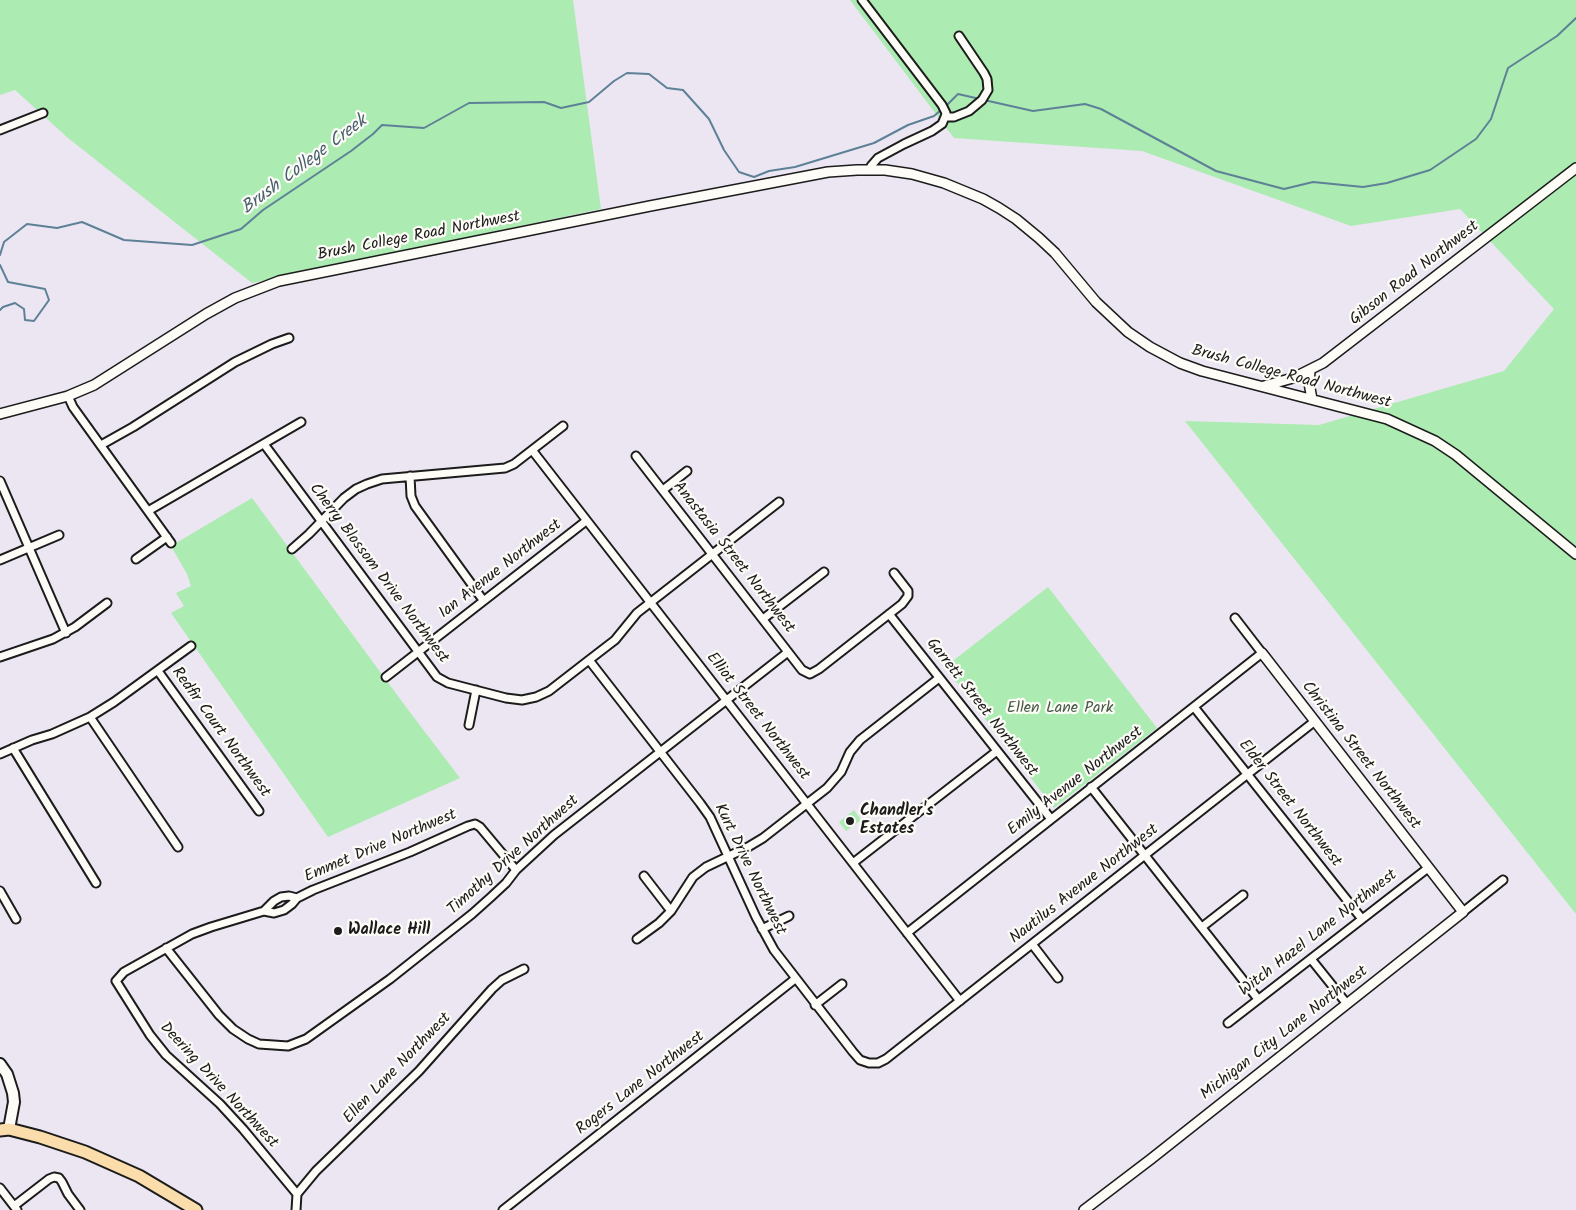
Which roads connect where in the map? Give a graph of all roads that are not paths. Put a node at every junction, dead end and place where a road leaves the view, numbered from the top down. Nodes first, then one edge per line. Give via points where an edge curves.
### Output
1 (862, 0) edge
2 (959, 36) dead end
3 (43, 113) dead end
4 (946, 117) junction
5 (0, 130) edge
6 (1576, 168) edge
7 (871, 170) junction
8 (289, 338) dead end
9 (1310, 371) junction
10 (1262, 386) junction
11 (68, 396) junction
12 (1312, 399) junction
13 (0, 414) edge
14 (301, 422) dead end
15 (563, 426) dead end
16 (264, 444) junction
17 (101, 445) junction
18 (532, 450) junction
19 (636, 456) dead end
20 (687, 471) dead end
21 (410, 476) junction
22 (0, 482) edge
23 (663, 490) junction
24 (779, 502) dead end
25 (148, 512) junction
26 (322, 521) junction
27 (586, 521) junction
28 (60, 535) dead end
29 (29, 548) junction
30 (292, 549) dead end
31 (712, 554) junction
32 (1576, 554) edge
33 (136, 559) dead end
34 (0, 560) edge
35 (824, 572) dead end
36 (894, 573) dead end
37 (483, 600) junction
38 (650, 602) junction
39 (107, 603) dead end
40 (889, 614) junction
41 (1235, 618) dead end
42 (763, 619) junction
43 (66, 633) junction
44 (191, 646) dead end
45 (418, 652) junction
46 (788, 652) junction
47 (1262, 653) junction
48 (0, 657) edge
49 (589, 660) junction
50 (158, 671) junction
51 (386, 677) dead end
52 (939, 678) junction
53 (476, 690) junction
54 (726, 700) junction
55 (1194, 707) junction
56 (90, 717) junction
57 (1315, 721) junction
58 (469, 725) dead end
59 (13, 748) junction
60 (660, 751) junction
61 (997, 751) junction
62 (0, 754) edge
63 (1247, 774) junction
64 (1092, 787) junction
65 (807, 804) junction
66 (259, 810) dead end
67 (1051, 819) junction
68 (178, 847) dead end
69 (1145, 855) junction
70 (728, 856) junction
71 (853, 863) junction
72 (1428, 868) junction
73 (516, 870) junction
74 (644, 876) dead end
75 (1503, 880) dead end
76 (96, 883) dead end
77 (0, 891) edge
78 (1243, 895) dead end
79 (297, 898) junction
80 (264, 910) junction
81 (671, 911) junction
82 (1462, 912) junction
83 (790, 916) dead end
84 (16, 919) dead end
85 (1362, 919) junction
86 (1202, 927) junction
87 (762, 929) junction
88 (907, 933) junction
89 (637, 939) dead end
90 (1032, 944) junction
91 (166, 948) junction
92 (1311, 958) junction
93 (524, 969) dead end
94 (1058, 978) dead end
95 (795, 979) junction
96 (116, 981) joint
97 (842, 984) dead end
98 (1258, 1000) junction
99 (960, 1001) junction
100 (1347, 1004) junction
101 (815, 1005) junction
102 (1228, 1023) dead end
103 (869, 1063) joint
104 (0, 1064) edge
105 (3, 1127) edge
106 (0, 1188) edge
107 (297, 1194) junction
108 (16, 1208) edge
109 (80, 1210) edge
110 (196, 1210) edge
111 (296, 1210) edge
112 (503, 1210) edge
113 (1084, 1210) edge

1 - 4 street via 942,106
2 - 4 street via 987,79 988,90 969,111
3 - 5 street
4 - 7 street via 938,127 878,158
6 - 9 street, Gibson Road Northwest via 1343,349
7 - 10 street, Brush College Road Northwest via 912,174 983,199 1039,238 1116,323 1139,341 1202,372
7 - 11 street, Brush College Road Northwest via 817,174 279,281 235,298 107,377
8 - 17 street via 236,362
9 - 10 street, Gibson Road Northwest
9 - 12 street
10 - 12 street, Brush College Road Northwest
11 - 13 street, Brush College Road Northwest
11 - 17 street
12 - 32 street, Brush College Road Northwest via 1387,419 1435,441
14 - 16 street
15 - 18 street
16 - 25 street
16 - 26 street, Cherry Blossom Drive Northwest
17 - 25 street
18 - 21 street via 505,468
18 - 27 street, Elliot Street Northwest
19 - 23 street, Anastasia Street Northwest
20 - 23 street
21 - 26 street via 382,479 356,489
21 - 37 street via 414,506
22 - 29 street
23 - 31 street, Anastasia Street Northwest
24 - 31 street, Cherry Blossom Drive Northwest
25 - 33 street via 169,540
26 - 30 street
26 - 45 street, Cherry Blossom Drive Northwest
27 - 37 street, Ian Avenue Northwest
27 - 38 street, Elliot Street Northwest
28 - 29 street
29 - 34 street
29 - 43 street
31 - 38 street, Cherry Blossom Drive Northwest
31 - 42 street, Anastasia Street Northwest
35 - 42 street
36 - 40 street via 908,596
37 - 45 street, Ian Avenue Northwest
38 - 49 street, Cherry Blossom Drive Northwest via 614,640
38 - 54 street, Elliot Street Northwest
39 - 43 street
40 - 46 street, Anastasia Street Northwest via 810,674 802,670
40 - 52 street, Garrett Street Northwest
41 - 47 street, Christina Street Northwest
42 - 46 street, Anastasia Street Northwest
43 - 48 street
44 - 50 street
45 - 51 street, Ian Avenue Northwest
45 - 53 street, Cherry Blossom Drive Northwest via 437,677
46 - 54 street, Timothy Drive Northwest
47 - 55 street, Emily Avenue Northwest
47 - 57 street, Christina Street Northwest
49 - 53 street, Cherry Blossom Drive Northwest via 549,691 536,697 522,700
49 - 60 street, Kurt Drive Northwest
50 - 56 street
50 - 66 street, Redfir Court Northwest
52 - 61 street, Garrett Street Northwest
52 - 65 street via 860,740 836,780
53 - 58 street
54 - 60 street, Timothy Drive Northwest
54 - 65 street, Elliot Street Northwest
55 - 63 street, Elder Street Northwest
55 - 64 street, Emily Avenue Northwest
56 - 59 street
56 - 68 street
57 - 63 street, Nautilus Avenue Northwest
57 - 72 street, Christina Street Northwest
59 - 62 street
59 - 76 street
60 - 70 street, Kurt Drive Northwest via 710,817
60 - 73 street, Timothy Drive Northwest via 554,835
61 - 67 street, Garrett Street Northwest
61 - 71 street
63 - 69 street, Nautilus Avenue Northwest
63 - 85 street, Elder Street Northwest
64 - 67 street, Emily Avenue Northwest
64 - 69 street
65 - 70 street via 763,838
65 - 71 street, Elliot Street Northwest
67 - 88 street, Emily Avenue Northwest
69 - 86 street
69 - 90 street, Nautilus Avenue Northwest
70 - 81 street via 706,867 694,878
70 - 87 street, Kurt Drive Northwest
71 - 88 street, Elliot Street Northwest
72 - 82 street, Christina Street Northwest
72 - 85 street, Witch Hazel Lane Northwest
73 - 79 street, Emmet Drive Northwest via 475,824
73 - 91 street, Timothy Drive Northwest via 492,897 390,980 306,1039 288,1046 260,1044 233,1029
74 - 81 street
75 - 82 street, Michigan City Lane Northwest
77 - 84 street
78 - 86 street
79 - 80 street, Emmet Drive Northwest via 281,897
79 - 80 street, Emmet Drive Northwest via 284,910 274,913
80 - 91 street, Emmet Drive Northwest via 192,934
81 - 89 street
82 - 100 street, Michigan City Lane Northwest
83 - 87 street
85 - 92 street, Witch Hazel Lane Northwest
86 - 98 street
87 - 95 street, Kurt Drive Northwest
88 - 99 street, Elliot Street Northwest
90 - 94 street
90 - 99 street, Nautilus Avenue Northwest
91 - 96 street, Emmet Drive Northwest via 124,972
92 - 98 street, Witch Hazel Lane Northwest
92 - 100 street
93 - 107 street, Ellen Lane Northwest via 492,989 419,1072 316,1171
95 - 101 street, Kurt Drive Northwest
95 - 112 street, Rogers Lane Northwest
96 - 107 street, Deering Drive Northwest via 166,1055 244,1129
97 - 101 street
98 - 102 street, Witch Hazel Lane Northwest
99 - 103 street, Nautilus Avenue Northwest via 886,1059
100 - 113 street, Michigan City Lane Northwest
101 - 103 street, Kurt Drive Northwest via 860,1060
104 - 105 main road via 7,1074 14,1102
105 - 110 main road via 65,1144 110,1162
106 - 108 street
107 - 111 street
108 - 109 street via 54,1177 59,1178

